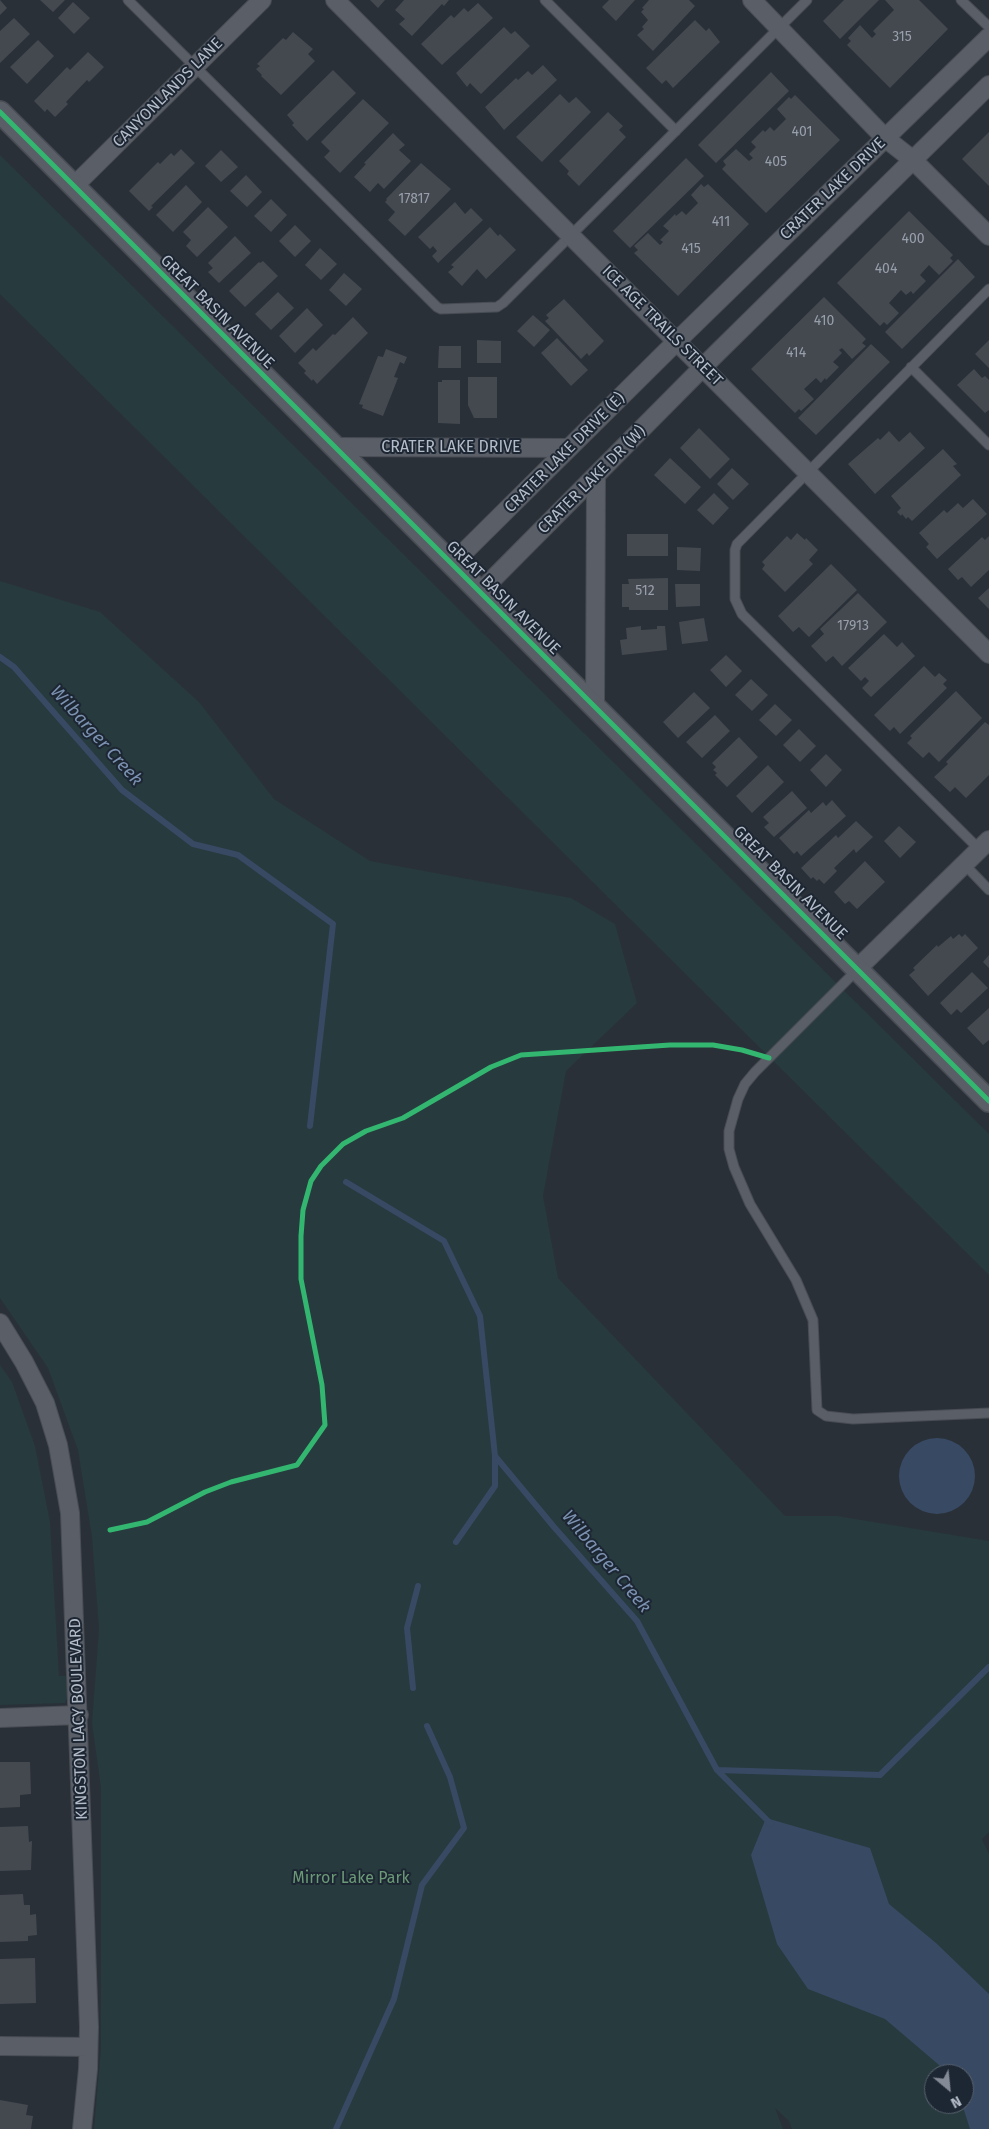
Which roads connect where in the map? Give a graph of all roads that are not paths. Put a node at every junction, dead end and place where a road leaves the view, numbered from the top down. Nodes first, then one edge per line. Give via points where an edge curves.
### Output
1 (128, 0) edge
2 (262, 0) edge
3 (335, 0) edge
4 (544, 0) edge
5 (752, 0) edge
6 (807, 0) edge
7 (961, 0) edge
8 (989, 27) edge
9 (780, 28) junction
10 (989, 37) edge
11 (195, 67) junction
12 (989, 86) edge
13 (0, 112) edge
14 (676, 131) junction
15 (886, 138) junction
16 (913, 160) junction
17 (74, 186) junction
18 (571, 236) junction
19 (989, 236) edge
20 (989, 289) edge
21 (677, 341) junction
22 (703, 367) junction
23 (911, 367) junction
24 (989, 445) edge
25 (334, 447) junction
26 (569, 448) junction
27 (807, 471) junction
28 (596, 476) junction
29 (452, 564) junction
30 (480, 592) junction
31 (989, 654) edge
32 (595, 707) junction
33 (984, 844) edge
34 (964, 864) junction
35 (989, 890) edge
36 (858, 968) junction
37 (989, 1101) edge
38 (0, 1323) edge
39 (989, 1413) edge
40 (79, 1715) junction
41 (0, 1718) edge
42 (0, 2046) edge
43 (88, 2047) junction
44 (82, 2129) edge

1 - 11 lane
2 - 11 street, CANYONLANDS LANE
3 - 18 street, ICE AGE TRAILS STREET
4 - 14 lane
5 - 9 street
6 - 9 lane
7 - 8 lane
9 - 14 lane
9 - 15 street
10 - 15 street, CRATER LAKE DRIVE
11 - 17 street, CANYONLANDS LANE
11 - 18 lane via 436,307 497,308
12 - 16 street
13 - 17 street, GREAT BASIN AVENUE
14 - 18 lane
15 - 16 street
15 - 21 street, CRATER LAKE DRIVE
16 - 19 street
16 - 22 street
17 - 25 street, GREAT BASIN AVENUE
18 - 21 street, ICE AGE TRAILS STREET
20 - 23 lane
21 - 22 street, ICE AGE TRAILS STREET
21 - 26 street, CRATER LAKE DRIVE (E)
22 - 27 street, ICE AGE TRAILS STREET
22 - 28 street, CRATER LAKE DR (W)
23 - 24 lane
23 - 27 lane
25 - 26 street, CRATER LAKE DRIVE
25 - 29 street, GREAT BASIN AVENUE
26 - 29 street, CRATER LAKE DRIVE (E)
27 - 31 street, ICE AGE TRAILS STREET
27 - 33 lane via 737,544 734,550 738,606 742,614
28 - 30 street, CRATER LAKE DR (W)
28 - 32 street
29 - 30 street, GREAT BASIN AVENUE
30 - 32 street, GREAT BASIN AVENUE
32 - 36 street, GREAT BASIN AVENUE
33 - 34 street
34 - 35 lane
34 - 36 street
36 - 37 street, GREAT BASIN AVENUE
36 - 39 lane via 745,1084 729,1131 734,1167 750,1204 796,1280 813,1320 817,1410 826,1416 853,1418
38 - 40 street, KINGSTON LACY BOULEVARD via 45,1403 66,1484 71,1522
40 - 41 street
40 - 43 street, KINGSTON LACY BOULEVARD
42 - 43 street
43 - 44 street, KINGSTON LACY BOULEVARD

